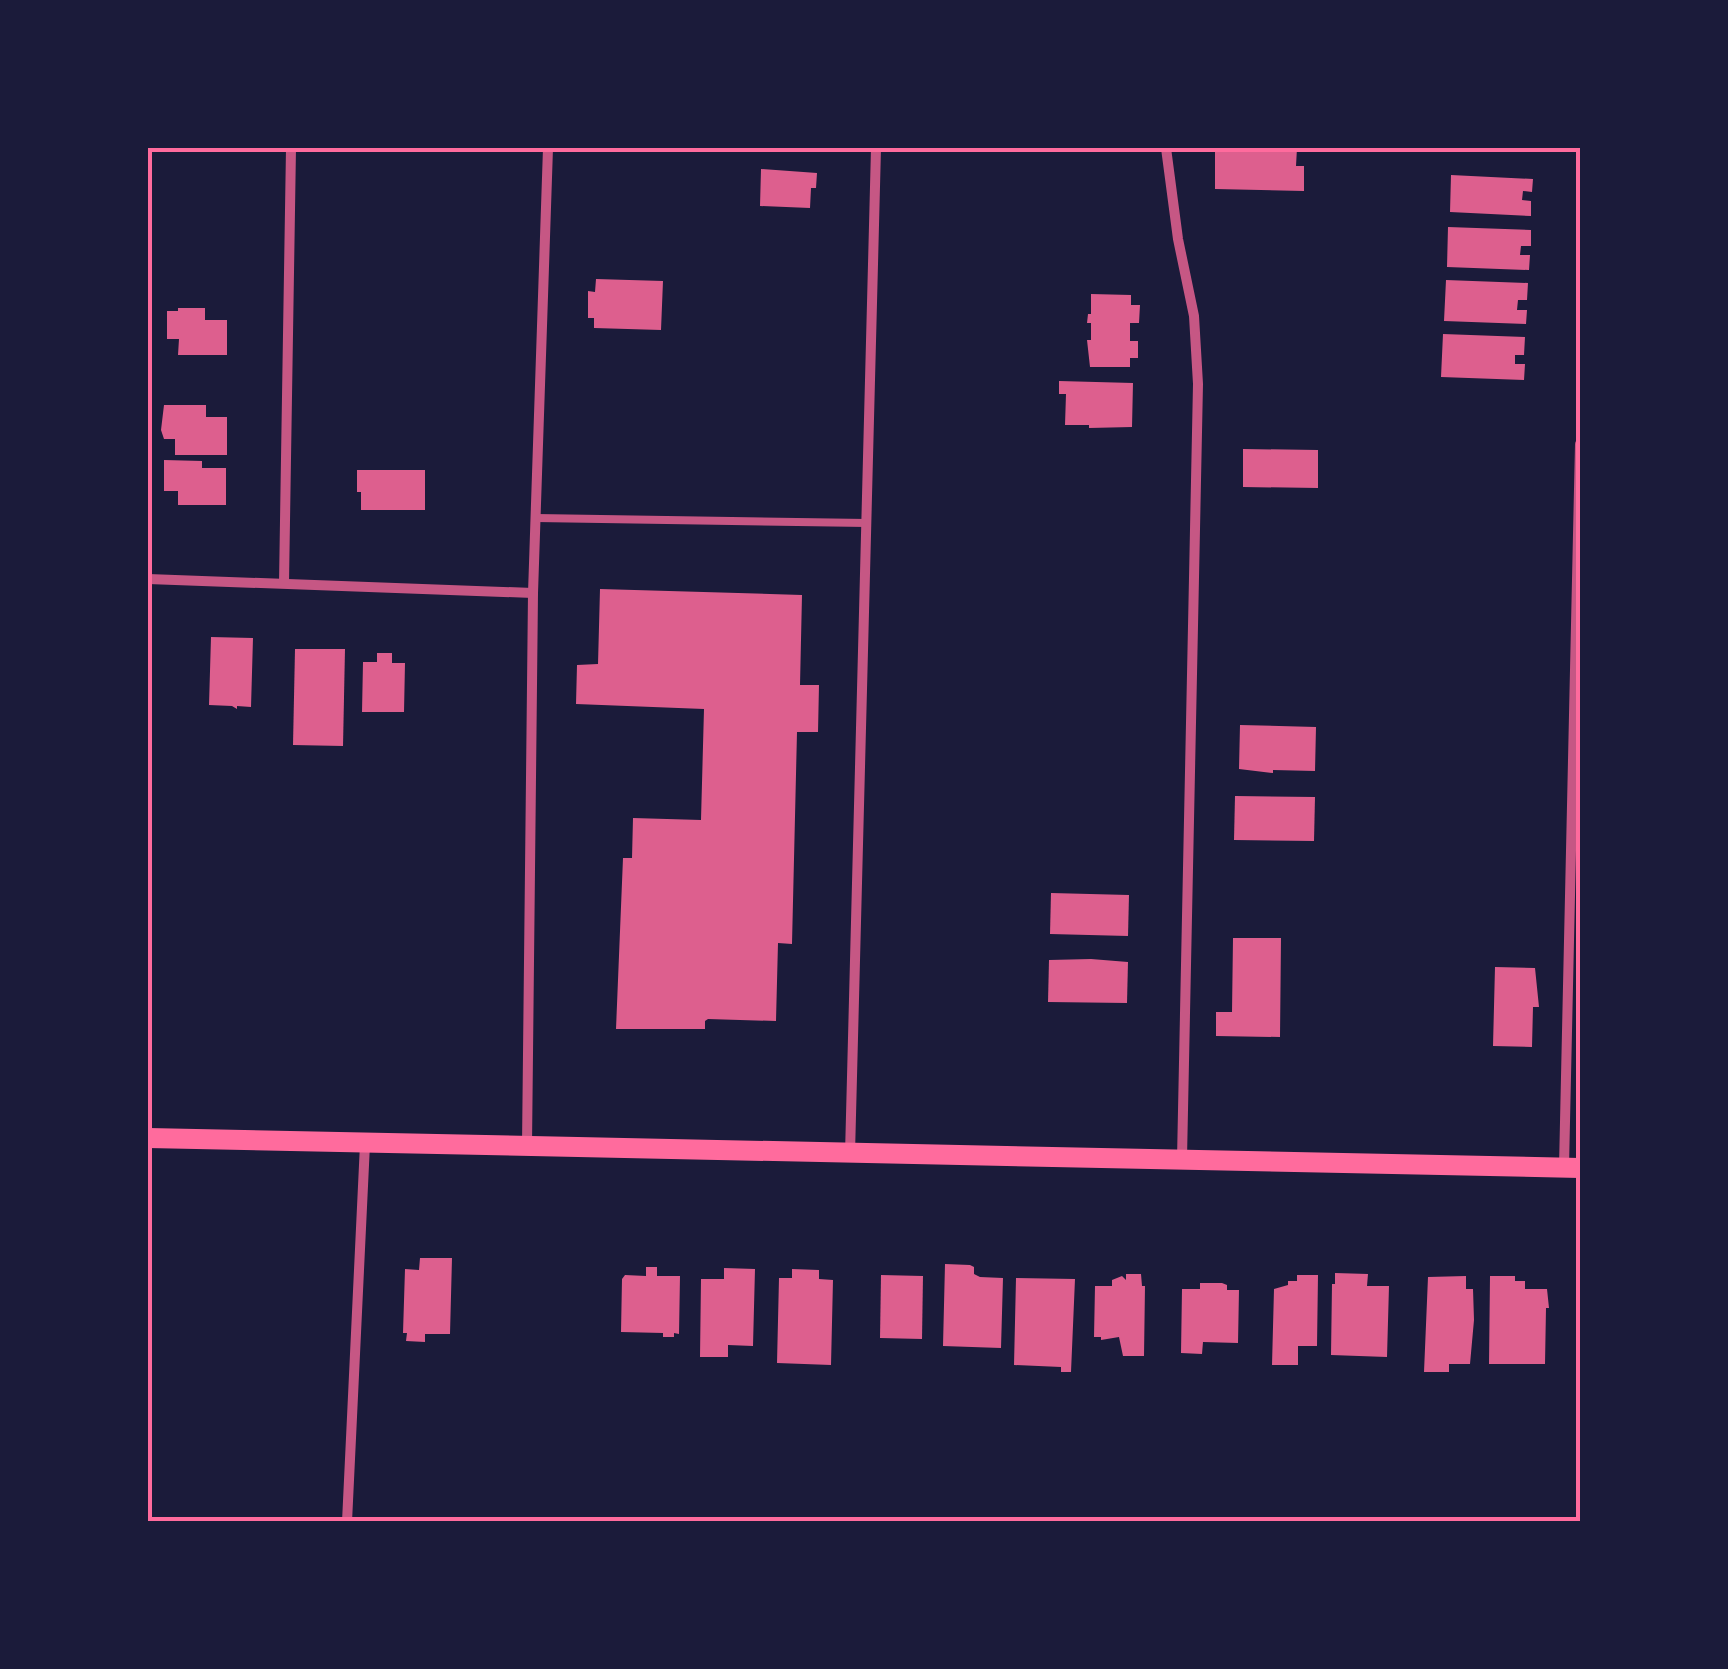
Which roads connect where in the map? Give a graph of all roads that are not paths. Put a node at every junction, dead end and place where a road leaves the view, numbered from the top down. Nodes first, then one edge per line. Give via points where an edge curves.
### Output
1 (291, 148) edge
2 (548, 148) edge
3 (876, 148) edge
4 (1166, 148) edge
5 (1580, 444) edge
6 (536, 518) junction
7 (867, 524) junction
8 (148, 579) edge
9 (284, 582) junction
10 (533, 594) junction
11 (1576, 805) edge
12 (1575, 956) edge
13 (148, 1138) edge
14 (365, 1144) junction
15 (527, 1146) junction
16 (850, 1154) junction
17 (1182, 1160) junction
18 (1572, 1168) edge
19 (347, 1522) edge

1 - 9 street
2 - 6 street
3 - 7 street
4 - 17 street via 1194,316 1198,384
5 - 11 street
6 - 7 lane
6 - 10 street
7 - 16 street
8 - 9 street
9 - 10 street
10 - 15 street
11 - 12 street
12 - 18 street
13 - 14 main road
14 - 15 main road
14 - 19 street
15 - 16 main road
16 - 17 main road
17 - 18 main road

